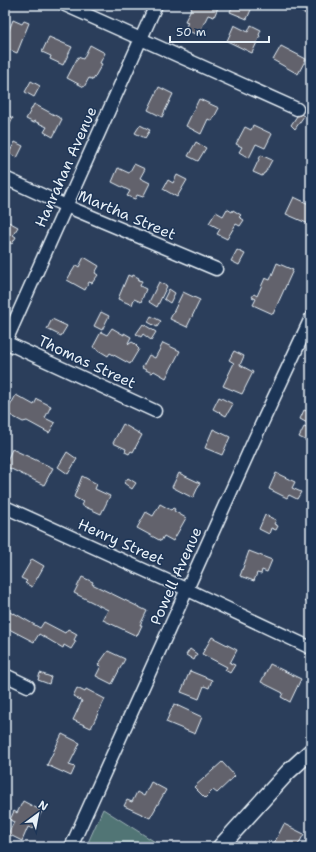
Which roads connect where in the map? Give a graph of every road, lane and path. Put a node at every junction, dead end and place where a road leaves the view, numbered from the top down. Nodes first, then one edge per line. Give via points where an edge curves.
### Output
1 (65, 5) edge
2 (156, 5) edge
3 (140, 39) junction
4 (297, 109) dead end
5 (5, 178) edge
6 (66, 206) junction
7 (216, 270) dead end
8 (311, 318) edge
9 (5, 342) edge
10 (155, 411) dead end
11 (5, 508) edge
12 (188, 590) junction
13 (311, 648) edge
14 (5, 675) edge
15 (28, 686) dead end
16 (311, 751) edge
17 (72, 847) edge
18 (220, 847) edge

1 - 3 street
2 - 3 street, Hanrahan Avenue
3 - 4 street
3 - 6 street, Hanrahan Avenue
5 - 6 street, Martha Street
6 - 7 street, Martha Street
6 - 9 street, Hanrahan Avenue
8 - 12 street, Powell Avenue
9 - 10 street, Thomas Street
11 - 12 street, Henry Street
12 - 13 street, Henry Street
12 - 17 street, Powell Avenue
14 - 15 street
16 - 18 street via 288,772

